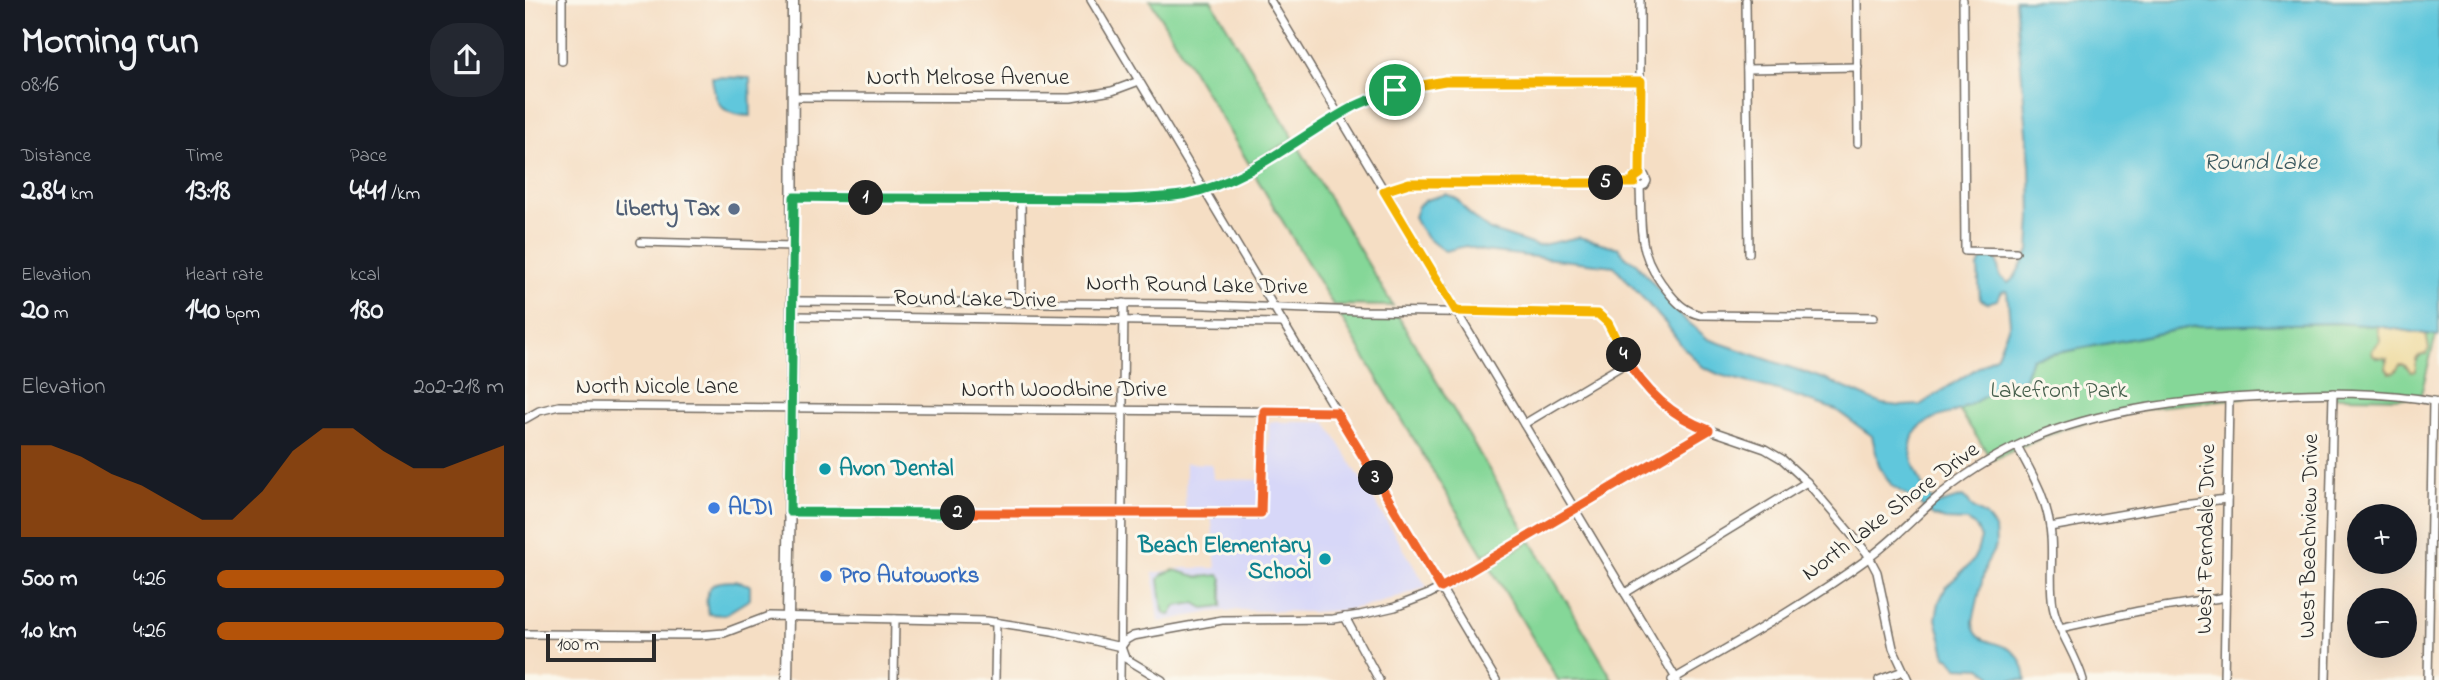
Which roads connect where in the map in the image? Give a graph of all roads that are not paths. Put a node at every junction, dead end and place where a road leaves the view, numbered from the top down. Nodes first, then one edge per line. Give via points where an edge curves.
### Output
1 (562, 0) edge
2 (793, 0) edge
3 (1091, 0) edge
4 (1640, 0) edge
5 (1746, 0) edge
6 (1857, 0) edge
7 (1962, 0) edge
8 (1272, 1) edge
9 (562, 61) dead end
10 (1858, 67) junction
11 (1747, 69) junction
12 (1139, 81) junction
13 (1641, 81) junction
14 (794, 97) junction
15 (1339, 116) junction
16 (1858, 143) dead end
17 (1637, 185) junction
18 (1203, 188) junction
19 (1384, 191) junction
20 (794, 197) junction
21 (1021, 199) junction
22 (641, 242) dead end
23 (793, 247) junction
24 (2016, 252) dead end
25 (1749, 253) dead end
26 (793, 302) junction
27 (1022, 303) junction
28 (1124, 303) junction
29 (1273, 307) junction
30 (1456, 311) junction
31 (793, 316) junction
32 (1874, 317) dead end
33 (1124, 321) junction
34 (1283, 323) junction
35 (1628, 362) junction
36 (2333, 393) junction
37 (2229, 398) junction
38 (2436, 401) edge
39 (792, 407) junction
40 (1123, 409) junction
41 (1264, 411) junction
42 (1336, 412) junction
43 (525, 419) edge
44 (1524, 424) junction
45 (1709, 430) junction
46 (2017, 446) junction
47 (1807, 482) junction
48 (2227, 499) junction
49 (1574, 509) junction
50 (790, 512) junction
51 (1122, 514) junction
52 (2050, 527) junction
53 (1869, 557) junction
54 (1441, 588) junction
55 (1625, 593) junction
56 (2225, 597) junction
57 (788, 617) junction
58 (1345, 617) junction
59 (895, 619) junction
60 (996, 622) junction
61 (2060, 628) junction
62 (525, 634) edge
63 (1121, 647) junction
64 (1903, 671) junction
65 (1494, 678) edge
66 (1675, 679) edge
67 (787, 680) edge
68 (894, 680) edge
69 (995, 680) edge
70 (1120, 680) edge
71 (1162, 680) edge
72 (1379, 680) edge
73 (1482, 680) edge
74 (1879, 680) edge
75 (1908, 680) edge
76 (2083, 680) edge
77 (2224, 680) edge
78 (2326, 680) edge
79 (2428, 680) edge

1 - 9 street
2 - 14 main road
3 - 12 street
4 - 13 street
5 - 11 street
6 - 10 street
7 - 24 street via 1965,251
8 - 15 street
10 - 11 street
10 - 16 street
11 - 25 street
12 - 14 street, North Melrose Avenue via 1071,98
12 - 18 street
13 - 15 street via 1435,82 1395,90
13 - 17 street via 1640,174 1647,181
14 - 20 main road
15 - 18 street via 1272,157
15 - 19 street
17 - 19 street via 1409,183
17 - 32 street via 1649,265 1689,312
18 - 21 street via 1165,197
18 - 29 street
19 - 30 street
20 - 21 street
20 - 23 main road
21 - 27 street
22 - 23 street
23 - 26 main road
26 - 27 street, North Round Lake Drive
26 - 31 main road
27 - 28 street, North Round Lake Drive
28 - 29 street, North Round Lake Drive
28 - 33 street
29 - 30 street, North Round Lake Drive
29 - 34 street
30 - 35 street, North Round Lake Drive via 1600,316
30 - 44 street
31 - 33 street, Round Lake Drive
31 - 39 main road
33 - 34 street, Round Lake Drive
33 - 40 street
34 - 42 street
35 - 44 street
35 - 45 street via 1657,399
36 - 37 street, North Lake Shore Drive
36 - 38 street, North Lake Shore Drive
36 - 78 street, West Beachview Drive
37 - 46 street, North Lake Shore Drive via 2105,416
37 - 48 street, West Ferndale Drive
38 - 79 street
39 - 40 street, North Woodbine Drive
39 - 43 street, North Nicole Lane via 559,406
39 - 50 main road
40 - 41 street, North Woodbine Drive
40 - 51 street
41 - 42 street, North Woodbine Drive
41 - 51 street via 1261,513
42 - 54 street
44 - 49 street
45 - 47 street via 1765,449
45 - 49 street
46 - 52 street via 2037,482
46 - 53 street, North Lake Shore Drive via 1935,499
47 - 53 street
47 - 55 street
48 - 52 street
48 - 56 street, West Ferndale Drive
49 - 54 street
49 - 55 street
50 - 51 street
50 - 57 main road
51 - 63 street
52 - 61 street via 2052,605
53 - 64 street
53 - 66 street, North Lake Shore Drive
54 - 58 street via 1395,607
54 - 65 street
55 - 66 street
56 - 61 street
56 - 77 street, West Ferndale Drive
57 - 59 street
57 - 62 street via 769,616 700,635
57 - 67 main road
58 - 63 street via 1222,620 1133,636
58 - 72 street
59 - 60 street
59 - 68 street
60 - 63 street
60 - 69 street
61 - 76 street
63 - 70 street
63 - 71 street via 1125,658
64 - 74 street
64 - 75 street
65 - 73 street

